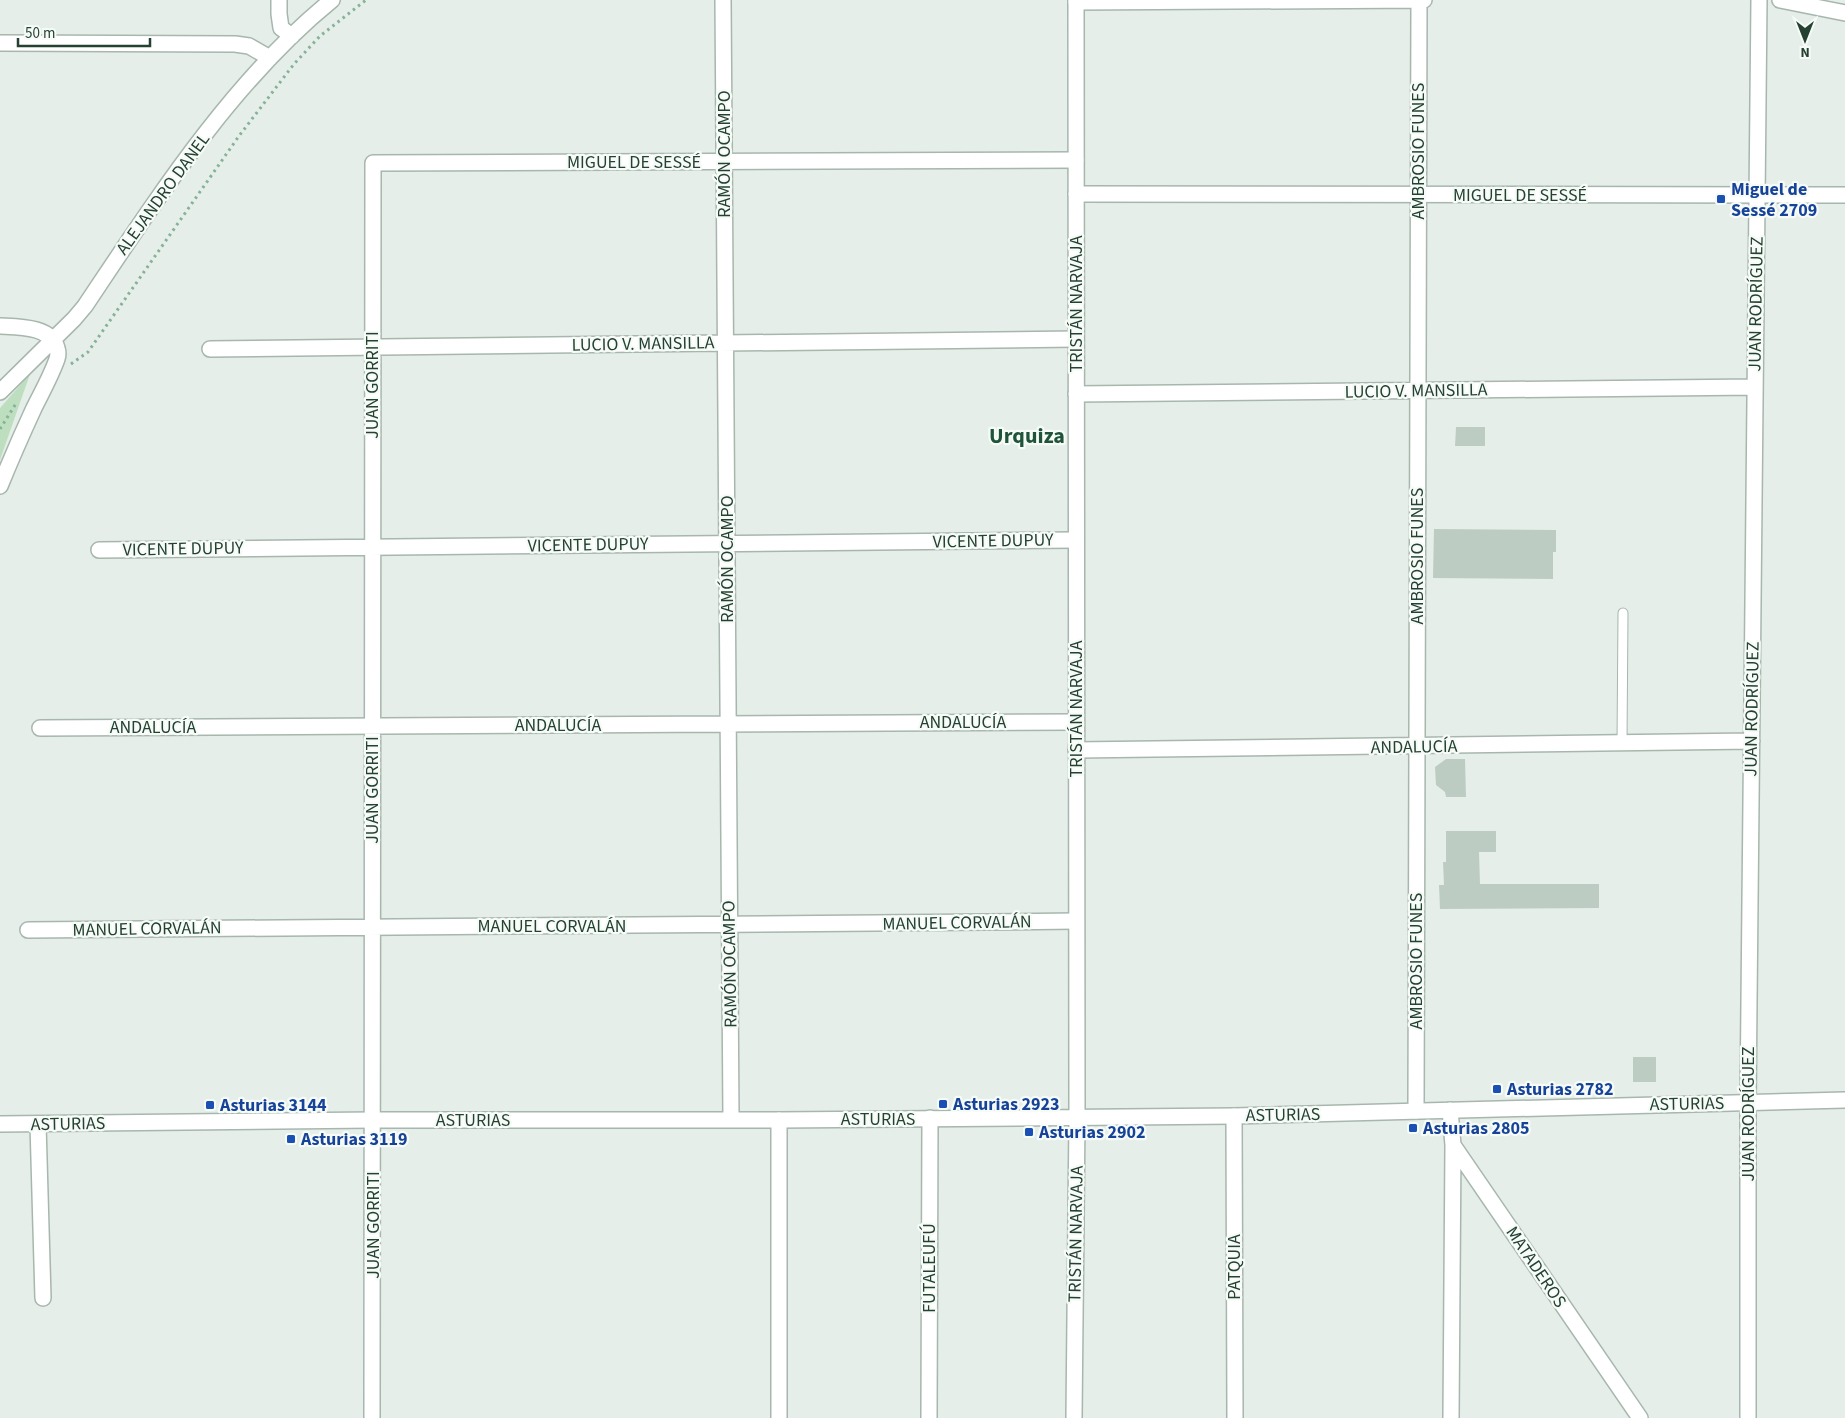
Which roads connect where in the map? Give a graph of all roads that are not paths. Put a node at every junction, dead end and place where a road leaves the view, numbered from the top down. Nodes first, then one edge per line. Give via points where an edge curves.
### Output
1 (279, 0) edge
2 (332, 0) edge
3 (723, 0) edge
4 (1419, 0) edge
5 (1424, 0) edge
6 (1759, 0) edge
7 (1780, 0) edge
8 (1076, 1) edge
9 (1845, 12) edge
10 (292, 36) junction
11 (0, 43) edge
12 (270, 58) junction
13 (1076, 160) junction
14 (724, 161) junction
15 (373, 163) joint
16 (1076, 194) junction
17 (1418, 195) junction
18 (1757, 195) junction
19 (1845, 195) edge
20 (0, 326) edge
21 (1076, 339) junction
22 (54, 340) junction
23 (726, 343) junction
24 (372, 348) junction
25 (210, 350) dead end
26 (1755, 387) junction
27 (1418, 391) junction
28 (0, 392) edge
29 (1076, 394) junction
30 (0, 486) edge
31 (1076, 540) junction
32 (727, 544) junction
33 (373, 547) junction
34 (99, 550) dead end
35 (1623, 613) dead end
36 (1076, 722) junction
37 (728, 724) junction
38 (372, 726) junction
39 (40, 728) dead end
40 (1752, 741) junction
41 (1622, 743) junction
42 (1417, 747) junction
43 (1076, 750) junction
44 (1076, 921) junction
45 (373, 926) junction
46 (729, 926) junction
47 (28, 930) dead end
48 (1845, 1100) edge
49 (1748, 1103) junction
50 (1450, 1110) junction
51 (1416, 1111) junction
52 (1234, 1116) junction
53 (1077, 1117) junction
54 (930, 1118) junction
55 (731, 1119) junction
56 (373, 1120) junction
57 (779, 1120) junction
58 (0, 1124) edge
59 (38, 1124) junction
60 (1453, 1145) junction
61 (43, 1298) dead end
62 (372, 1418) edge
63 (779, 1418) edge
64 (929, 1418) edge
65 (1074, 1418) edge
66 (1235, 1418) edge
67 (1451, 1418) edge
68 (1640, 1418) edge
69 (1748, 1418) edge

1 - 10 street via 281,28
2 - 10 street, ALEJANDRO DANEL
3 - 14 street, RAMÓN OCAMPO
4 - 5 street
4 - 8 street
4 - 17 street, AMBROSIO FUNES
6 - 18 street, JUAN RODRÍGUEZ
7 - 9 street
8 - 13 street, TRISTÁN NARVAJA
10 - 12 street, ALEJANDRO DANEL
11 - 12 street via 235,44 250,46
12 - 22 street, ALEJANDRO DANEL via 160,195 85,306
13 - 14 street, MIGUEL DE SESSÉ
13 - 16 street, TRISTÁN NARVAJA
14 - 15 street, MIGUEL DE SESSÉ
14 - 23 street, RAMÓN OCAMPO
15 - 24 street, JUAN GORRITI
16 - 17 street, MIGUEL DE SESSÉ
16 - 21 street, TRISTÁN NARVAJA
17 - 18 street, MIGUEL DE SESSÉ
17 - 27 street, AMBROSIO FUNES
18 - 19 street, MIGUEL DE SESSÉ
18 - 26 street, JUAN RODRÍGUEZ
20 - 22 street via 40,331
21 - 23 street, LUCIO V. MANSILLA
21 - 29 street, TRISTÁN NARVAJA
22 - 28 street, ALEJANDRO DANEL
22 - 30 street via 57,358
23 - 24 street, LUCIO V. MANSILLA
23 - 32 street, RAMÓN OCAMPO
24 - 25 street, LUCIO V. MANSILLA
24 - 33 street, JUAN GORRITI
26 - 27 street, LUCIO V. MANSILLA
26 - 40 street, JUAN RODRÍGUEZ
27 - 29 street, LUCIO V. MANSILLA
27 - 42 street, AMBROSIO FUNES
29 - 31 street, TRISTÁN NARVAJA
31 - 32 street, VICENTE DUPUY
31 - 36 street, TRISTÁN NARVAJA
32 - 33 street, VICENTE DUPUY
32 - 37 street, RAMÓN OCAMPO
33 - 34 street, VICENTE DUPUY
33 - 38 street, JUAN GORRITI
35 - 41 lane
36 - 37 street, ANDALUCÍA
36 - 43 street, TRISTÁN NARVAJA
37 - 38 street, ANDALUCÍA
37 - 46 street, RAMÓN OCAMPO
38 - 39 street, ANDALUCÍA
38 - 45 street, JUAN GORRITI
40 - 41 street, ANDALUCÍA
40 - 49 street, JUAN RODRÍGUEZ
41 - 42 street, ANDALUCÍA
42 - 43 street, ANDALUCÍA
42 - 51 street, AMBROSIO FUNES
43 - 44 street, TRISTÁN NARVAJA
44 - 46 street, MANUEL CORVALÁN
44 - 53 street, TRISTÁN NARVAJA
45 - 46 street, MANUEL CORVALÁN
45 - 47 street, MANUEL CORVALÁN
45 - 56 street, JUAN GORRITI
46 - 55 street, RAMÓN OCAMPO
48 - 49 street, ASTURIAS
49 - 50 street, ASTURIAS
49 - 69 street, JUAN RODRÍGUEZ
50 - 51 street, ASTURIAS
50 - 60 street, MATADEROS
51 - 52 street, ASTURIAS
52 - 53 street, ASTURIAS
52 - 66 street, PATQUIA
53 - 54 street, ASTURIAS
53 - 65 street, TRISTÁN NARVAJA
54 - 57 street, ASTURIAS
54 - 64 street, FUTALEUFÚ
55 - 56 street, ASTURIAS
55 - 57 street, ASTURIAS
56 - 59 street, ASTURIAS
56 - 62 street, JUAN GORRITI
57 - 63 street
58 - 59 street, ASTURIAS
59 - 61 street
60 - 67 street
60 - 68 street, MATADEROS

